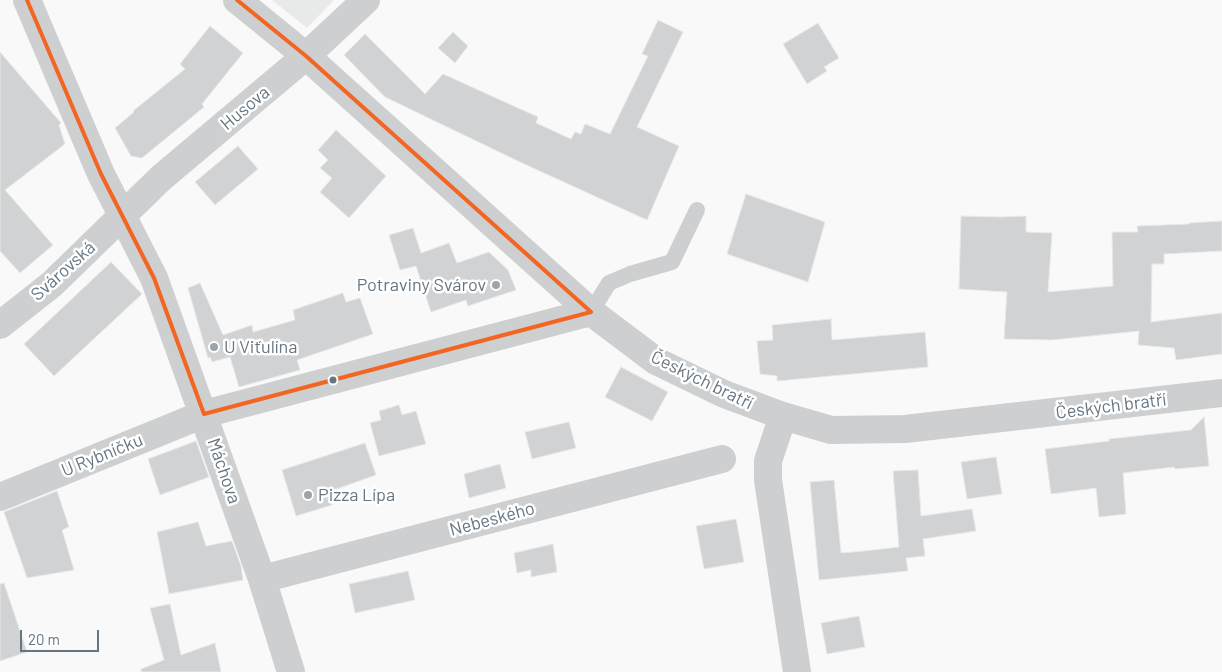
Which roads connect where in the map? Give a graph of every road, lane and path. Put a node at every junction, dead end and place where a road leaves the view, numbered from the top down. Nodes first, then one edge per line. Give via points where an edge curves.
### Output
1 (27, 0) edge
2 (237, 0) edge
3 (366, 0) edge
4 (306, 56) junction
5 (697, 210) dead end
6 (123, 215) junction
7 (591, 312) junction
8 (0, 325) edge
9 (1222, 393) edge
10 (204, 414) junction
11 (783, 416) junction
12 (722, 459) dead end
13 (0, 496) edge
14 (262, 579) junction
15 (292, 672) edge
16 (797, 672) edge

1 - 6 street, Máchova via 101,174
2 - 4 street, Českých bratří
3 - 4 street, Husova
4 - 6 street, Husova via 161,178
4 - 7 street, Českých bratří
5 - 7 lane via 672,262 609,282
6 - 8 street, Svárovská via 52,284
6 - 10 street, Máchova via 154,278
7 - 10 street
7 - 11 street, Českých bratří via 656,361 724,394
9 - 11 street, Českých bratří via 904,429 831,430
10 - 13 street, U Rybníčku
10 - 14 street, Máchova
11 - 16 street via 768,461 768,480
12 - 14 street, Nebeského
14 - 15 street, Máchova

